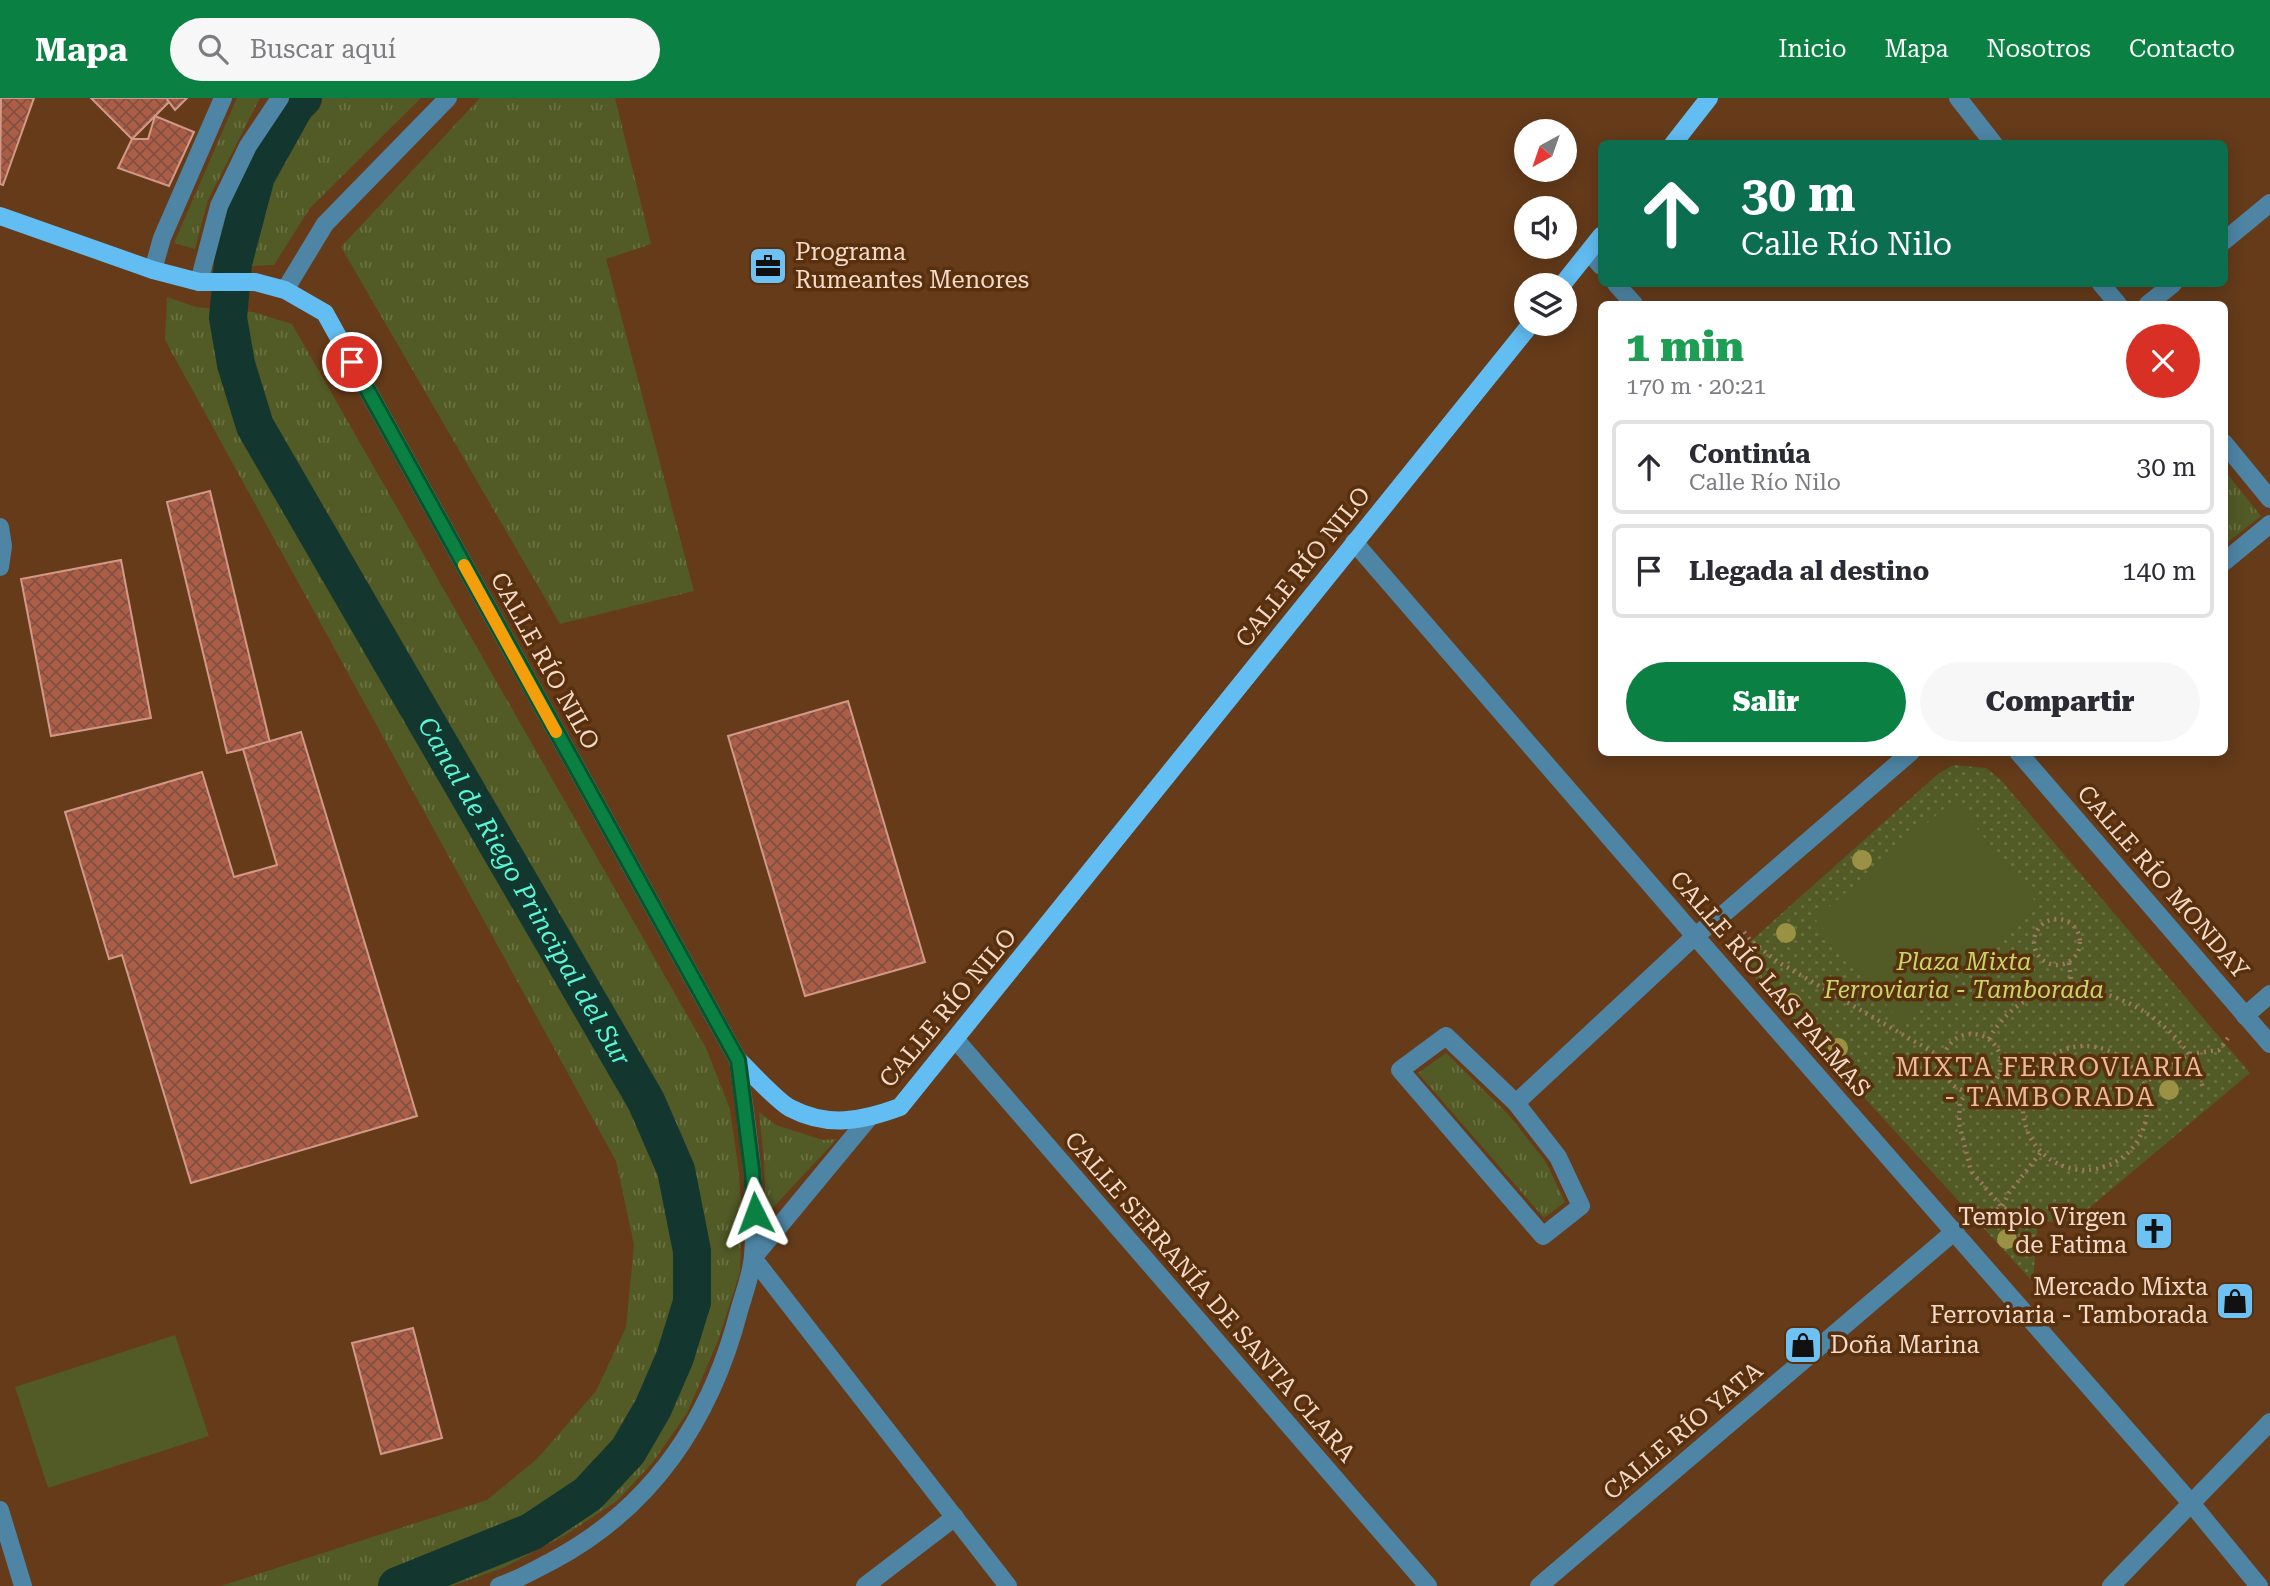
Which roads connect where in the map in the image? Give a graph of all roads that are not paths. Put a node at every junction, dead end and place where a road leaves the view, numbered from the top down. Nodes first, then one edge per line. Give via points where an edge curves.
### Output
1 (223, 98) edge
2 (280, 98) edge
3 (448, 98) edge
4 (1709, 98) edge
5 (1958, 98) edge
6 (1676, 140) edge
7 (1991, 140) edge
8 (2270, 203) edge
9 (0, 216) edge
10 (2228, 238) edge
11 (1598, 240) edge
12 (1589, 252) junction
13 (1598, 263) edge
14 (153, 270) junction
15 (1572, 273) edge
16 (200, 282) junction
17 (1619, 287) edge
18 (2104, 287) edge
19 (2169, 287) edge
20 (285, 290) junction
21 (1631, 301) edge
22 (2115, 301) edge
23 (2152, 301) edge
24 (1521, 336) edge
25 (2228, 448) edge
26 (2270, 499) edge
27 (2270, 524) edge
28 (0, 527) edge
29 (1354, 542) junction
30 (2228, 559) edge
31 (0, 567) edge
32 (1906, 756) edge
33 (2021, 756) edge
34 (1695, 936) junction
35 (2270, 994) edge
36 (2245, 1016) junction
37 (956, 1040) junction
38 (2270, 1044) edge
39 (738, 1060) junction
40 (1516, 1103) junction
41 (868, 1119) junction
42 (1955, 1231) junction
43 (753, 1258) junction
44 (2270, 1422) edge
45 (2192, 1503) junction
46 (0, 1510) edge
47 (955, 1517) junction
48 (23, 1586) edge
49 (499, 1586) edge
50 (865, 1586) edge
51 (1008, 1586) edge
52 (1427, 1586) edge
53 (1539, 1586) edge
54 (2111, 1586) edge
55 (2259, 1586) edge

1 - 14 street via 162,238
2 - 16 street via 248,146 219,206
3 - 20 street via 325,224
4 - 6 main road
5 - 7 street
8 - 10 street
9 - 14 main road, CALLE RÍO NILO
11 - 12 main road
12 - 13 street
12 - 15 main road
14 - 16 main road, CALLE RÍO NILO
16 - 20 main road, CALLE RÍO NILO via 255,282
17 - 21 street
18 - 22 street
19 - 23 street
20 - 39 main road, CALLE RÍO NILO via 325,313
24 - 29 main road, CALLE RÍO NILO
25 - 26 street
27 - 30 street
28 - 31 street
29 - 34 street, CALLE RÍO LAS PALMAS
29 - 37 main road, CALLE RÍO NILO
32 - 34 street
33 - 36 street, CALLE RÍO MONDAY
34 - 40 street
34 - 42 street, CALLE RÍO LAS PALMAS
35 - 36 street
36 - 38 street, CALLE RÍO MONDAY
37 - 41 main road, CALLE RÍO NILO via 900,1107
37 - 52 street, CALLE SERRANÍA DE SANTA CLARA
39 - 41 main road, CALLE RÍO NILO via 788,1108 828,1121
39 - 43 street via 752,1170
40 - 40 street via 1446,1036 1400,1070 1543,1236 1581,1206 1558,1157
41 - 43 street
42 - 45 street, CALLE RÍO LAS PALMAS
42 - 53 street, CALLE RÍO YATA
43 - 47 street
43 - 49 street via 730,1348 699,1419 662,1472 629,1508 580,1546
44 - 45 street
45 - 54 street
45 - 55 street, CALLE RÍO LAS PALMAS
46 - 48 street
47 - 50 street
47 - 51 street

